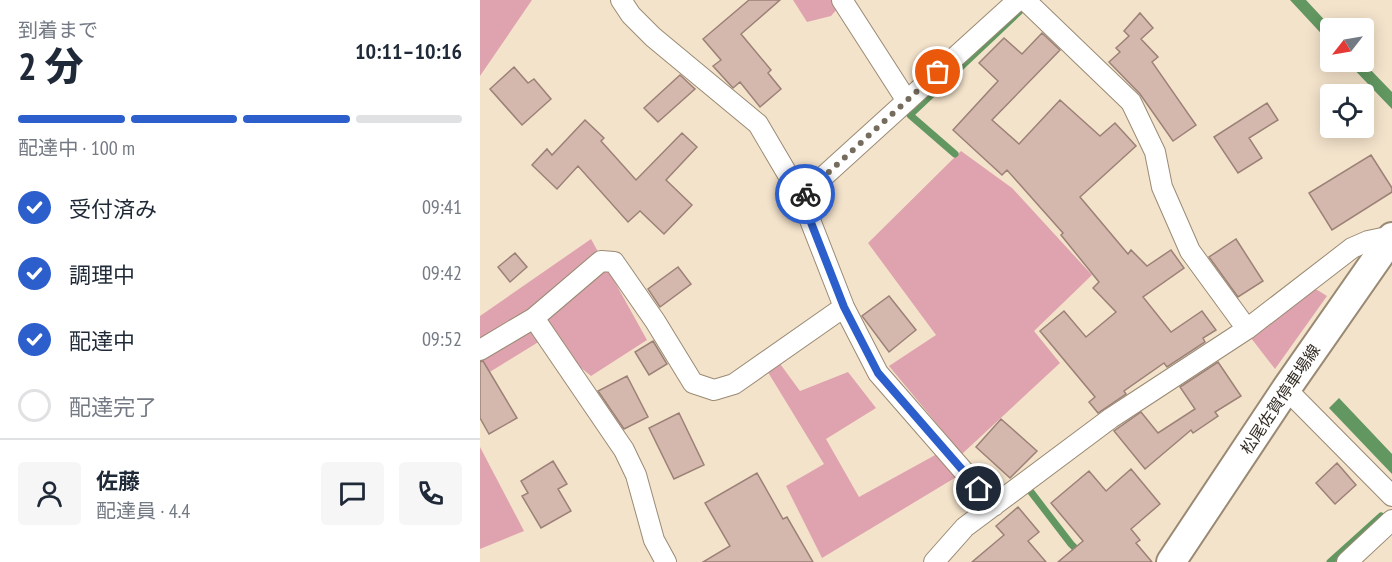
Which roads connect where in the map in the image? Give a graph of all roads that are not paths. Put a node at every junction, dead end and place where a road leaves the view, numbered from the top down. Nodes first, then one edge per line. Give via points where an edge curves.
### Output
1 (621, 0) edge
2 (842, 0) edge
3 (1018, 0) edge
4 (1025, 0) edge
5 (907, 101) junction
6 (801, 197) junction
7 (1392, 236) edge
8 (844, 307) junction
9 (534, 318) junction
10 (1247, 329) junction
11 (480, 350) edge
12 (1286, 389) junction
13 (1392, 496) edge
14 (994, 506) junction
15 (1392, 520) edge
16 (666, 562) edge
17 (933, 562) edge
18 (1171, 562) edge
19 (1347, 562) edge

1 - 6 street via 653,38 758,124
2 - 5 street
3 - 5 street
4 - 10 street via 1131,102 1155,152 1162,187 1190,251
5 - 6 street
6 - 8 street
7 - 10 street via 1352,248
7 - 12 main road, 松尾佐賀停車場線
8 - 9 street via 734,384 714,390 693,383 614,262 601,261
8 - 14 street via 878,373
9 - 11 street
9 - 16 street via 624,450 636,475 654,540
10 - 14 street via 1111,418
12 - 13 street
12 - 18 main road, 松尾佐賀停車場線
14 - 17 street via 965,527
15 - 19 street

